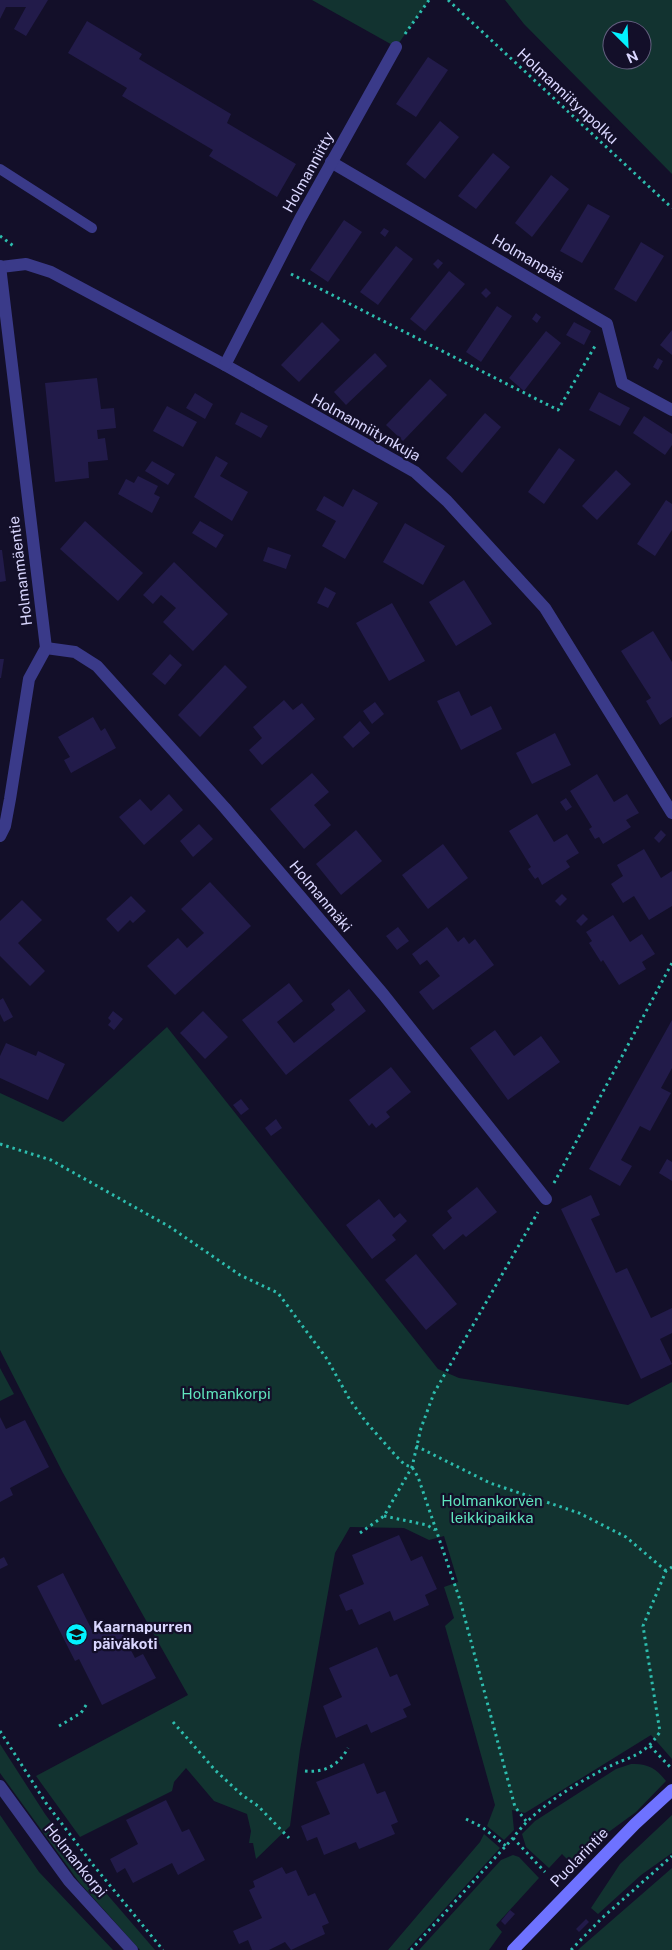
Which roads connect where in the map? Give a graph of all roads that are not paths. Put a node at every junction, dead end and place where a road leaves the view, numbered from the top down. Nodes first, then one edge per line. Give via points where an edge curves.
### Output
1 (396, 47) road end
2 (331, 162) junction
3 (0, 169) edge
4 (92, 228) dead end
5 (0, 266) edge
6 (225, 365) junction
7 (672, 410) edge
8 (46, 648) junction
9 (672, 813) edge
10 (0, 836) edge
11 (546, 1199) dead end
12 (0, 1786) edge
13 (672, 1790) edge
14 (132, 1950) edge
15 (513, 1950) edge

1 - 2 street, Holmanniitty
2 - 6 street, Holmanniitty
2 - 7 street, Holmanpää via 607,324 622,383
3 - 4 lane
5 - 6 street, Holmanniitynkuja via 26,264 51,272
5 - 8 street, Holmanmäentie
6 - 9 street, Holmanniitynkuja via 415,472 447,502 545,608
8 - 10 street via 29,679 10,799
8 - 11 street, Holmanmäki via 75,652 98,666 225,808 383,994
12 - 14 street, Holmankorpi via 69,1881
13 - 15 main road, Puolarintie

